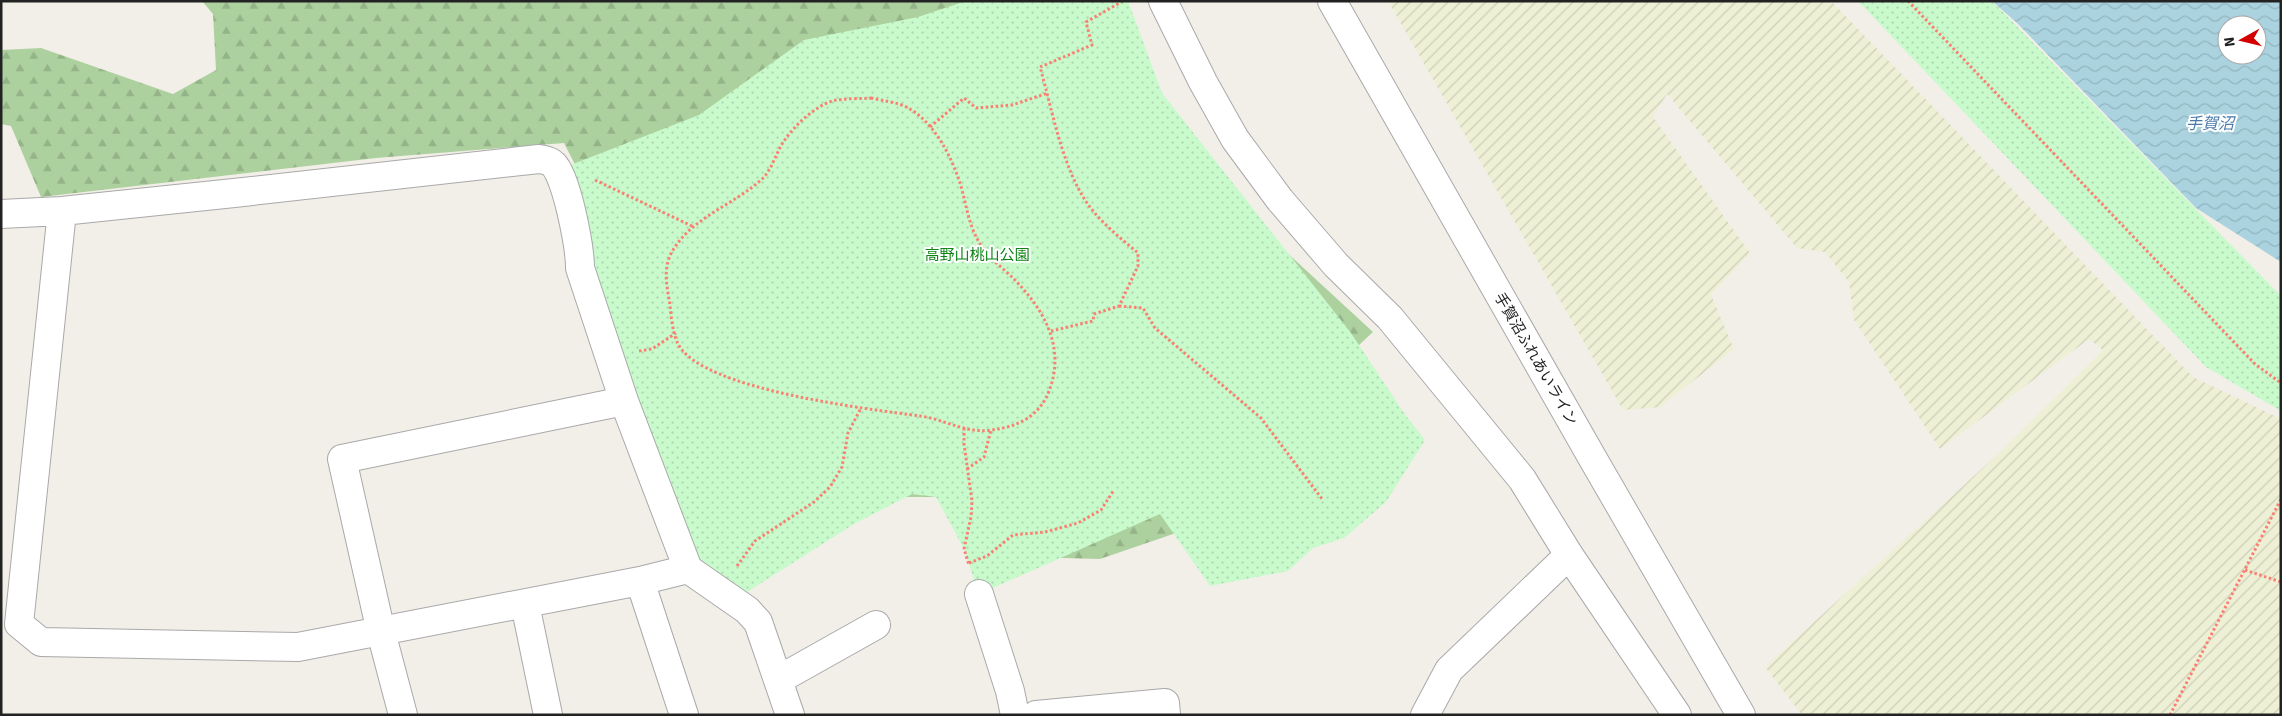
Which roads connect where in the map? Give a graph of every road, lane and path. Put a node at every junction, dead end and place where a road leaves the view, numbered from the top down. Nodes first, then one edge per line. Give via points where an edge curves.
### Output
1 (1123, 1) edge
2 (1163, 1) edge
3 (1332, 1) edge
4 (1908, 1) edge
5 (1048, 93) junction
6 (930, 127) junction
7 (593, 178) dead end
8 (62, 210) junction
9 (1, 214) edge
10 (694, 227) junction
11 (1120, 306) junction
12 (1051, 331) junction
13 (676, 333) junction
14 (637, 352) dead end
15 (2281, 383) edge
16 (624, 401) junction
17 (861, 408) junction
18 (964, 428) junction
19 (991, 430) junction
20 (967, 469) junction
21 (1114, 490) dead end
22 (1322, 499) dead end
23 (2281, 500) edge
24 (1570, 555) junction
25 (968, 564) junction
26 (688, 569) junction
27 (2245, 570) junction
28 (732, 573) dead end
29 (640, 581) junction
30 (2281, 582) edge
31 (979, 594) joint
32 (525, 604) junction
33 (876, 625) dead end
34 (381, 632) junction
35 (778, 680) junction
36 (403, 715) edge
37 (548, 715) edge
38 (684, 715) edge
39 (790, 715) edge
40 (1015, 715) edge
41 (1036, 715) edge
42 (1166, 715) edge
43 (1425, 715) edge
44 (1677, 715) edge
45 (1741, 715) edge
46 (2170, 715) edge

1 - 5 path via 1086,22 1092,45 1040,67
2 - 24 street via 1235,139 1280,200 1336,265 1390,318 1522,479
3 - 45 street, 手賀沼ふれあいライン
4 - 15 path via 2255,364
5 - 6 path via 1012,104 976,108 964,98
5 - 11 path via 1068,162 1082,195 1098,216 1138,253 1138,266
6 - 10 path via 909,108 871,98 831,102 807,116 783,141 768,174
6 - 12 path via 946,149 960,184 969,221 983,249 1033,300
7 - 10 path
8 - 9 street
8 - 16 street via 539,159 551,162 563,182 580,254 580,268
8 - 34 street via 19,624 41,642 298,647
10 - 13 path via 673,250 665,270
11 - 12 path via 1094,314 1092,321
11 - 22 path via 1143,308 1155,328 1261,418
12 - 19 path via 1055,365 1044,402 1031,417 1010,428
13 - 14 path via 652,349
13 - 17 path via 679,345 700,366 730,379 764,390
16 - 26 street
16 - 34 street via 342,459
17 - 18 path via 929,417
17 - 28 path via 848,433 842,467 830,487 814,502 755,541
18 - 19 path via 981,432
18 - 20 path
19 - 20 path via 984,457
20 - 25 path via 972,501 964,549
21 - 25 path via 1101,510 1078,523 1044,532 1013,535 987,556
23 - 27 path
24 - 43 street via 1449,670
24 - 44 street
25 - 31 path
26 - 29 street
26 - 35 street via 747,610 758,622
27 - 30 path
27 - 46 path
29 - 32 street
29 - 38 street
31 - 40 street
32 - 34 street
32 - 37 street
33 - 35 street
34 - 36 street
35 - 39 street
41 - 42 street via 1165,703

